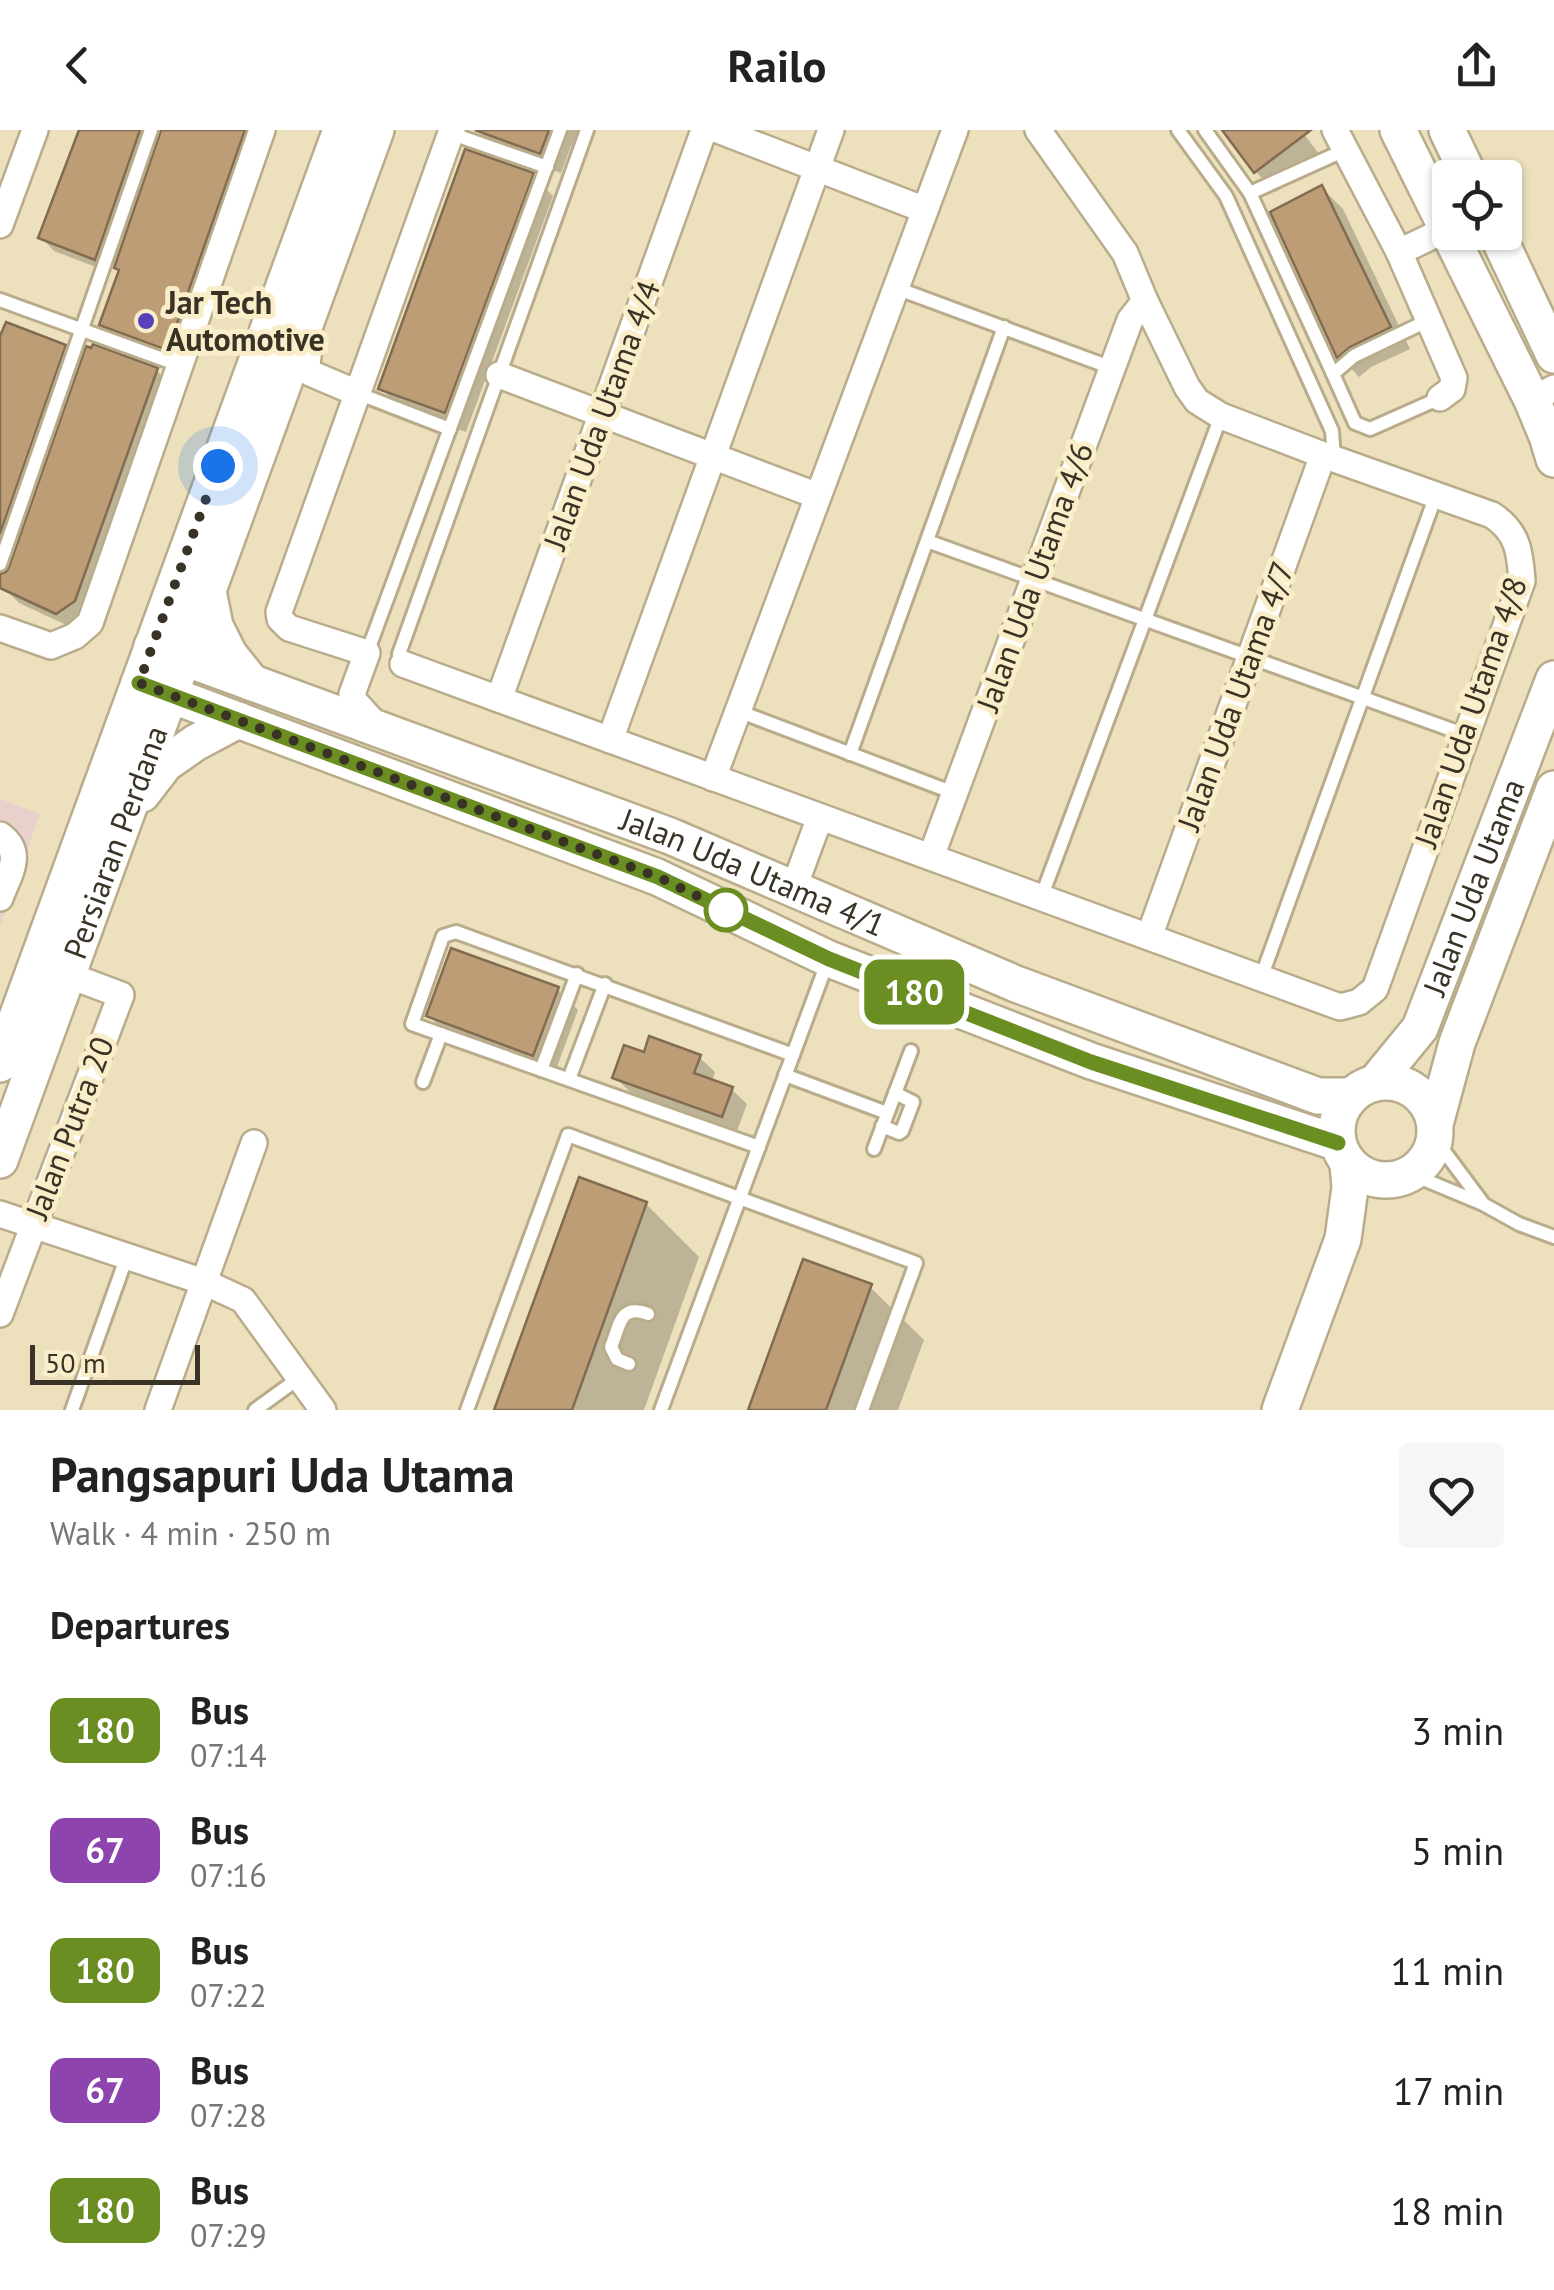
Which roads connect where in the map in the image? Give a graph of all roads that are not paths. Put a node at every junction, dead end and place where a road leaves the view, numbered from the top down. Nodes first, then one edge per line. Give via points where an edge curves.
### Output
1 (34, 130) edge
2 (152, 130) edge
3 (262, 130) edge
4 (376, 130) edge
5 (560, 130) edge
6 (587, 130) edge
7 (704, 130) edge
8 (718, 130) edge
9 (831, 130) edge
10 (955, 130) edge
11 (1038, 130) edge
12 (1178, 130) edge
13 (1205, 130) edge
14 (1398, 130) edge
15 (1448, 130) edge
16 (451, 132) edge
17 (338, 134) edge
18 (1340, 140) edge
19 (1462, 160) edge
20 (546, 167) junction
21 (817, 168) junction
22 (6, 188) edge
23 (1250, 193) junction
24 (1432, 200) edge
25 (925, 210) junction
26 (0, 225) edge
27 (1432, 236) edge
28 (1458, 250) edge
29 (1506, 250) edge
30 (1399, 252) junction
31 (320, 283) junction
32 (896, 288) junction
33 (0, 300) edge
34 (1145, 301) junction
35 (1544, 319) edge
36 (1429, 320) junction
37 (1004, 327) junction
38 (82, 330) junction
39 (1554, 355) edge
40 (179, 365) junction
41 (1112, 368) junction
42 (1333, 374) junction
43 (500, 375) junction
44 (356, 393) junction
45 (1543, 394) edge
46 (1440, 398) joint
47 (602, 412) junction
48 (1221, 416) junction
49 (450, 429) junction
50 (1552, 442) edge
51 (713, 455) junction
52 (1329, 457) junction
53 (1436, 495) junction
54 (818, 496) junction
55 (927, 541) junction
56 (0, 564) edge
57 (1034, 580) junction
58 (208, 591) junction
59 (1145, 620) junction
60 (0, 628) edge
61 (168, 652) junction
62 (367, 653) junction
63 (1250, 658) junction
64 (403, 664) joint
65 (1554, 679) edge
66 (252, 683) junction
67 (154, 689) junction
68 (1362, 698) junction
69 (500, 699) junction
70 (738, 712) junction
71 (238, 720) junction
72 (380, 730) junction
73 (1466, 736) junction
74 (610, 740) junction
75 (850, 754) junction
76 (713, 778) junction
77 (1554, 789) edge
78 (954, 793) junction
79 (126, 815) junction
80 (820, 817) junction
81 (0, 835) edge
82 (930, 857) junction
83 (793, 890) junction
84 (0, 898) edge
85 (1041, 898) junction
86 (1149, 937) junction
87 (829, 959) junction
88 (577, 974) junction
89 (68, 975) junction
90 (1261, 978) junction
91 (605, 984) junction
92 (23, 1015) edge
93 (440, 1034) junction
94 (911, 1051) dead end
95 (793, 1055) junction
96 (0, 1064) edge
97 (541, 1070) junction
98 (785, 1075) junction
99 (569, 1080) junction
100 (423, 1082) dead end
101 (1363, 1089) junction
102 (895, 1093) junction
103 (885, 1120) junction
104 (1435, 1131) junction
105 (254, 1144) dead end
106 (759, 1147) junction
107 (874, 1149) dead end
108 (1343, 1153) junction
109 (0, 1160) edge
110 (1401, 1177) junction
111 (740, 1198) junction
112 (1483, 1204) junction
113 (0, 1214) edge
114 (34, 1226) junction
115 (1554, 1237) edge
116 (1343, 1238) junction
117 (128, 1256) junction
118 (204, 1282) junction
119 (0, 1314) edge
120 (648, 1314) dead end
121 (629, 1364) dead end
122 (299, 1378) junction
123 (72, 1410) edge
124 (158, 1410) edge
125 (255, 1410) edge
126 (323, 1410) edge
127 (466, 1410) edge
128 (661, 1410) edge
129 (862, 1410) edge
130 (1280, 1410) edge

1 - 22 street
2 - 38 lane
3 - 40 street
4 - 31 street, Persiaran Perdana
5 - 20 lane
6 - 43 lane
7 - 47 street, Jalan Uda Utama 4/4
8 - 21 street
9 - 21 street
10 - 25 street
11 - 34 street via 1125,252
12 - 52 lane via 1226,196 1332,431
13 - 23 lane
14 - 24 street
15 - 19 street
16 - 20 lane
16 - 44 street
17 - 61 street, Persiaran Perdana
18 - 23 lane
18 - 30 street
20 - 49 lane
21 - 25 street
21 - 51 street
22 - 26 street
23 - 42 lane
25 - 32 street
27 - 30 street
28 - 45 street
29 - 35 street
30 - 36 street
31 - 44 street via 306,364 310,373
31 - 58 street, Persiaran Perdana
32 - 37 lane
32 - 54 street
33 - 38 lane
34 - 41 street, Jalan Uda Utama 4/6 via 1130,320
34 - 48 street via 1186,386
35 - 39 street
36 - 42 lane via 1354,356
36 - 46 street via 1454,378
37 - 41 lane
37 - 55 lane
38 - 40 lane
38 - 56 lane
40 - 60 street via 90,623 52,646
41 - 57 street, Jalan Uda Utama 4/6
42 - 46 lane via 1355,423 1370,429
43 - 47 street
43 - 64 lane via 399,654
44 - 49 lane
44 - 62 street via 279,612 290,628
45 - 50 street
47 - 51 street
47 - 69 street, Jalan Uda Utama 4/4
48 - 52 street, Jalan Uda Utama 4/8
48 - 59 lane
49 - 62 lane
51 - 54 street
51 - 74 street
52 - 53 street, Jalan Uda Utama 4/8
52 - 63 street, Jalan Uda Utama 4/7
53 - 68 lane
53 - 73 street, Jalan Uda Utama 4/8 via 1505,524 1520,560 1522,581
54 - 70 street
55 - 57 lane
55 - 75 lane
57 - 59 lane
57 - 78 street, Jalan Uda Utama 4/6
58 - 61 street, Persiaran Perdana
58 - 66 street via 215,626
59 - 63 lane
59 - 85 lane
61 - 66 street, Jalan Uda Utama 4/1
61 - 67 street, Persiaran Perdana
62 - 72 street via 352,694
63 - 68 lane
63 - 86 street, Jalan Uda Utama 4/7
64 - 69 street
65 - 101 street, Jalan Uda Utama via 1420,1028
66 - 72 street, Jalan Uda Utama 4/1
67 - 71 street, Jalan Uda Utama 4/1
67 - 79 street, Persiaran Perdana
67 - 92 street, Persiaran Perdana
68 - 73 lane
68 - 90 lane
69 - 74 street
70 - 75 lane
70 - 76 street
71 - 79 street via 165,764
71 - 87 street, Jalan Uda Utama 4/1 via 658,877
72 - 83 street, Jalan Uda Utama 4/1 via 670,836
73 - 90 street, Jalan Uda Utama 4/8 via 1375,989 1340,1007
74 - 76 street
75 - 78 lane
76 - 80 street
77 - 104 street, Jalan Uda Utama via 1457,1043
78 - 82 street, Jalan Uda Utama 4/6
79 - 89 street, Persiaran Perdana
80 - 82 street
80 - 83 street
81 - 84 street via 15,859
82 - 85 street
83 - 101 street, Jalan Uda Utama 4/1 via 1016,984 1318,1096
85 - 86 street
86 - 90 street
87 - 95 lane
87 - 108 street, Jalan Uda Utama 4/1
88 - 91 lane
88 - 93 lane via 456,932 444,936 412,1024
88 - 97 lane
89 - 92 street, Persiaran Perdana
89 - 114 street, Jalan Putra 20 via 120,995
91 - 95 lane
91 - 99 lane
92 - 96 street, Persiaran Perdana
92 - 109 street, Persiaran Perdana
93 - 97 lane
93 - 100 lane
94 - 102 lane
95 - 98 lane
97 - 99 lane
98 - 103 lane
98 - 106 lane
99 - 106 lane
101 - 104 street via 1391,1082 1407,1086 1430,1108
101 - 108 street via 1341,1110 1336,1126
102 - 103 lane
102 - 103 lane via 913,1102 902,1131
103 - 107 lane
104 - 110 street via 1422,1165
104 - 112 lane
105 - 118 street
106 - 111 lane
108 - 110 street via 1374,1180
108 - 116 street via 1350,1188
110 - 112 lane
110 - 116 street via 1371,1201
111 - 127 lane via 568,1135
111 - 128 lane
111 - 129 lane via 916,1262
112 - 115 lane
113 - 114 street
114 - 117 street
114 - 119 street, Jalan Putra 20
116 - 130 street
117 - 118 street
117 - 123 lane
118 - 122 street via 243,1300
118 - 124 street
120 - 121 lane via 629,1311 617,1332 613,1354
122 - 125 lane
122 - 126 street

